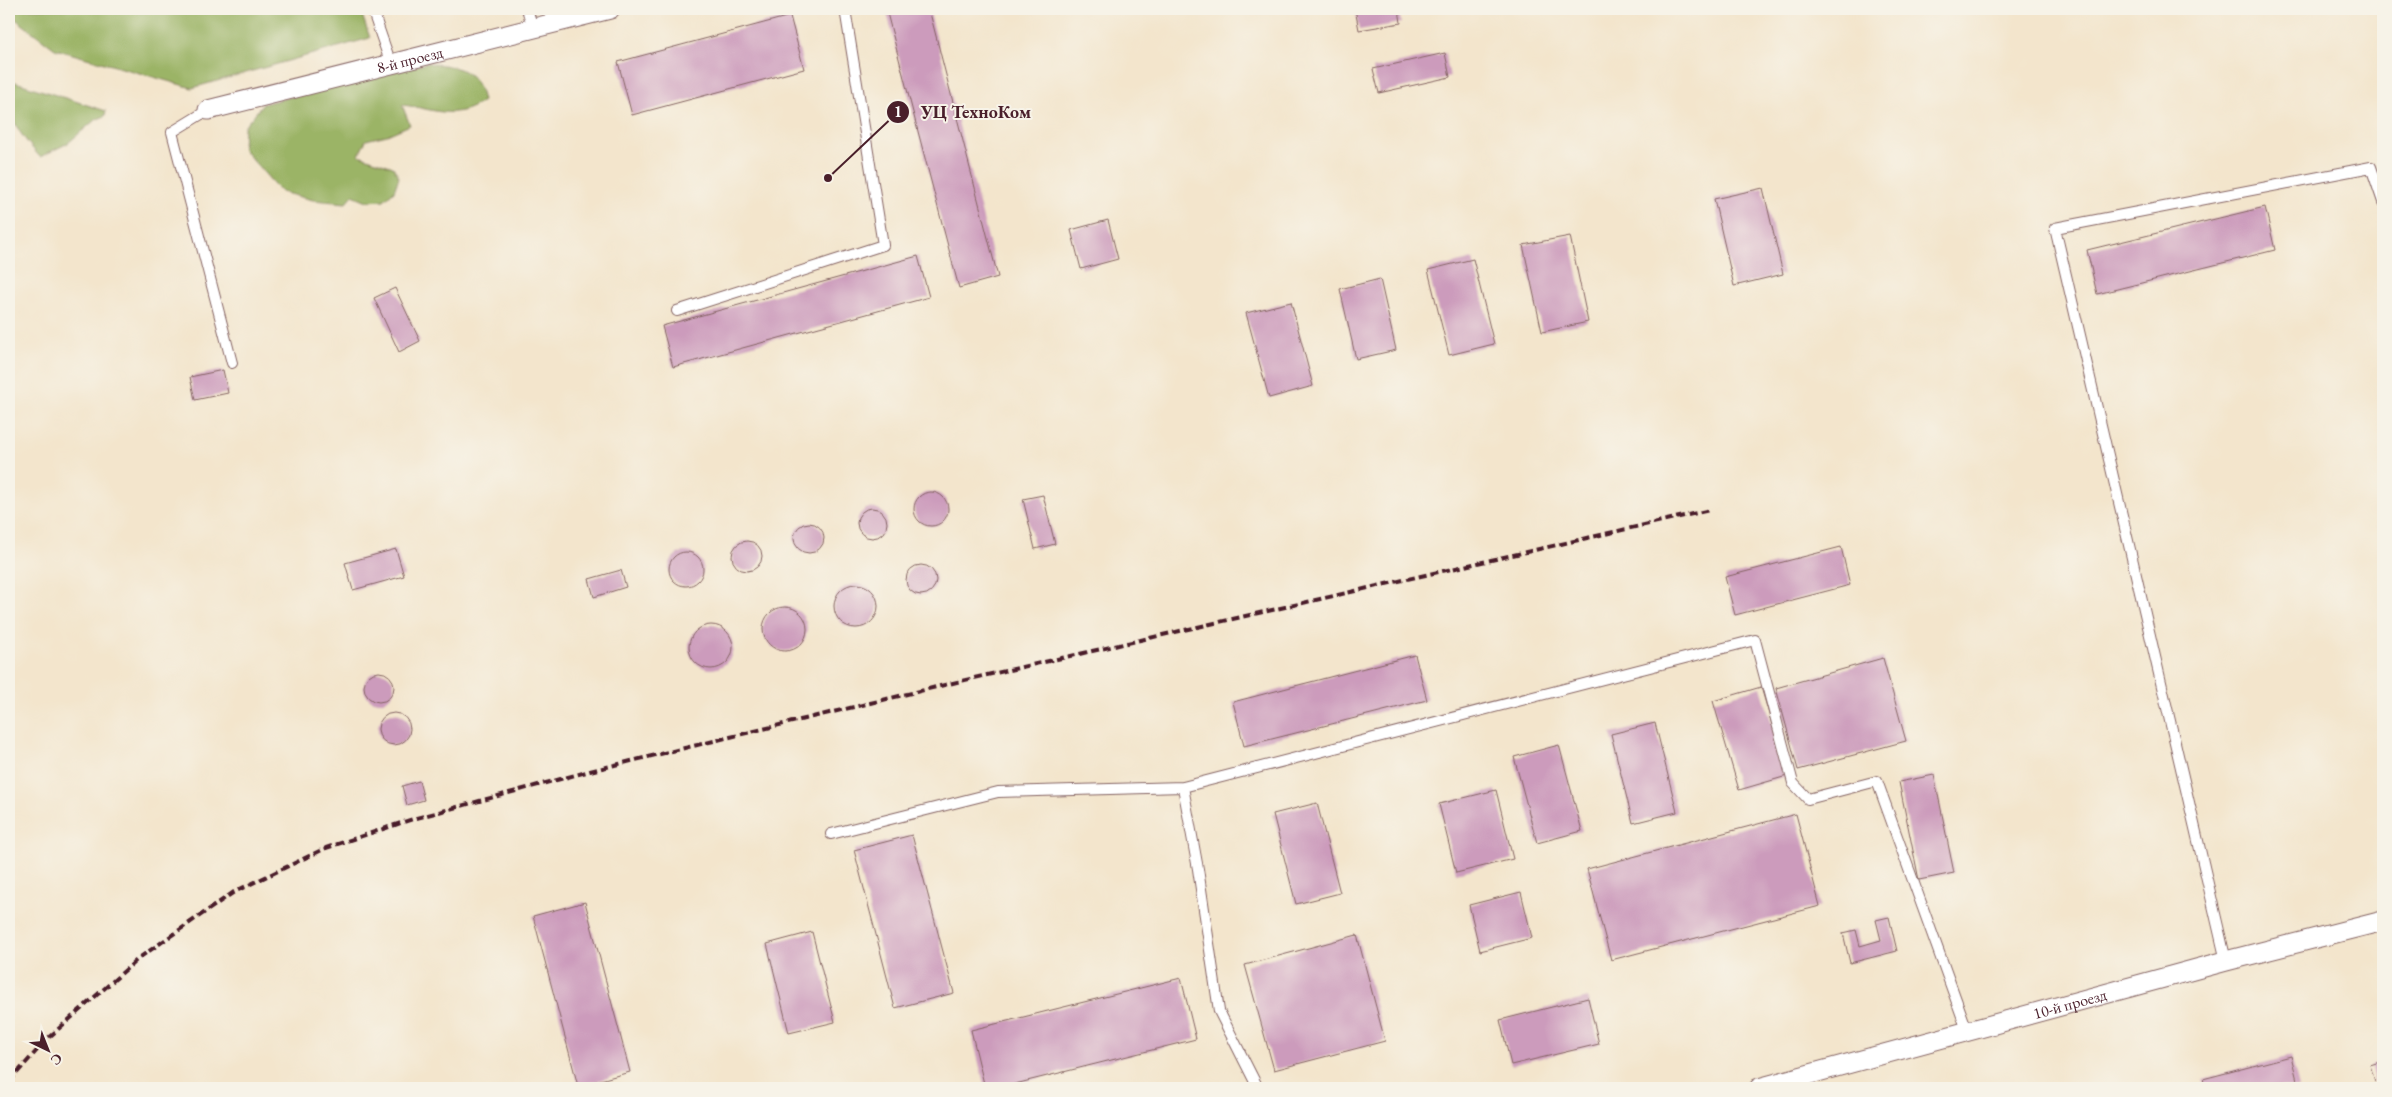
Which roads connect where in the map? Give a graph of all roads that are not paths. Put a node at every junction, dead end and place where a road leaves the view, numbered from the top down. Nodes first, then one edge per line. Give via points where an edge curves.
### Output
1 (372, 9) edge
2 (527, 9) edge
3 (610, 9) edge
4 (846, 9) edge
5 (533, 28) junction
6 (392, 64) junction
7 (208, 110) joint
8 (2383, 202) edge
9 (677, 311) dead end
10 (232, 363) dead end
11 (1183, 787) junction
12 (831, 834) dead end
13 (2383, 922) edge
14 (2226, 961) junction
15 (1967, 1030) junction
16 (1258, 1088) edge
17 (1758, 1088) edge

1 - 6 lane
2 - 5 lane
3 - 5 street, 8-й проезд
4 - 9 lane via 883,245
5 - 6 street, 8-й проезд
6 - 7 street, 8-й проезд
7 - 10 lane via 172,132
8 - 14 lane via 2371,167 2055,228
11 - 12 lane via 998,792
11 - 15 lane via 1755,640 1793,783 1808,799 1877,780
11 - 16 lane via 1219,1011
13 - 14 street, 10-й проезд
14 - 15 street, 10-й проезд
15 - 17 street, 10-й проезд

